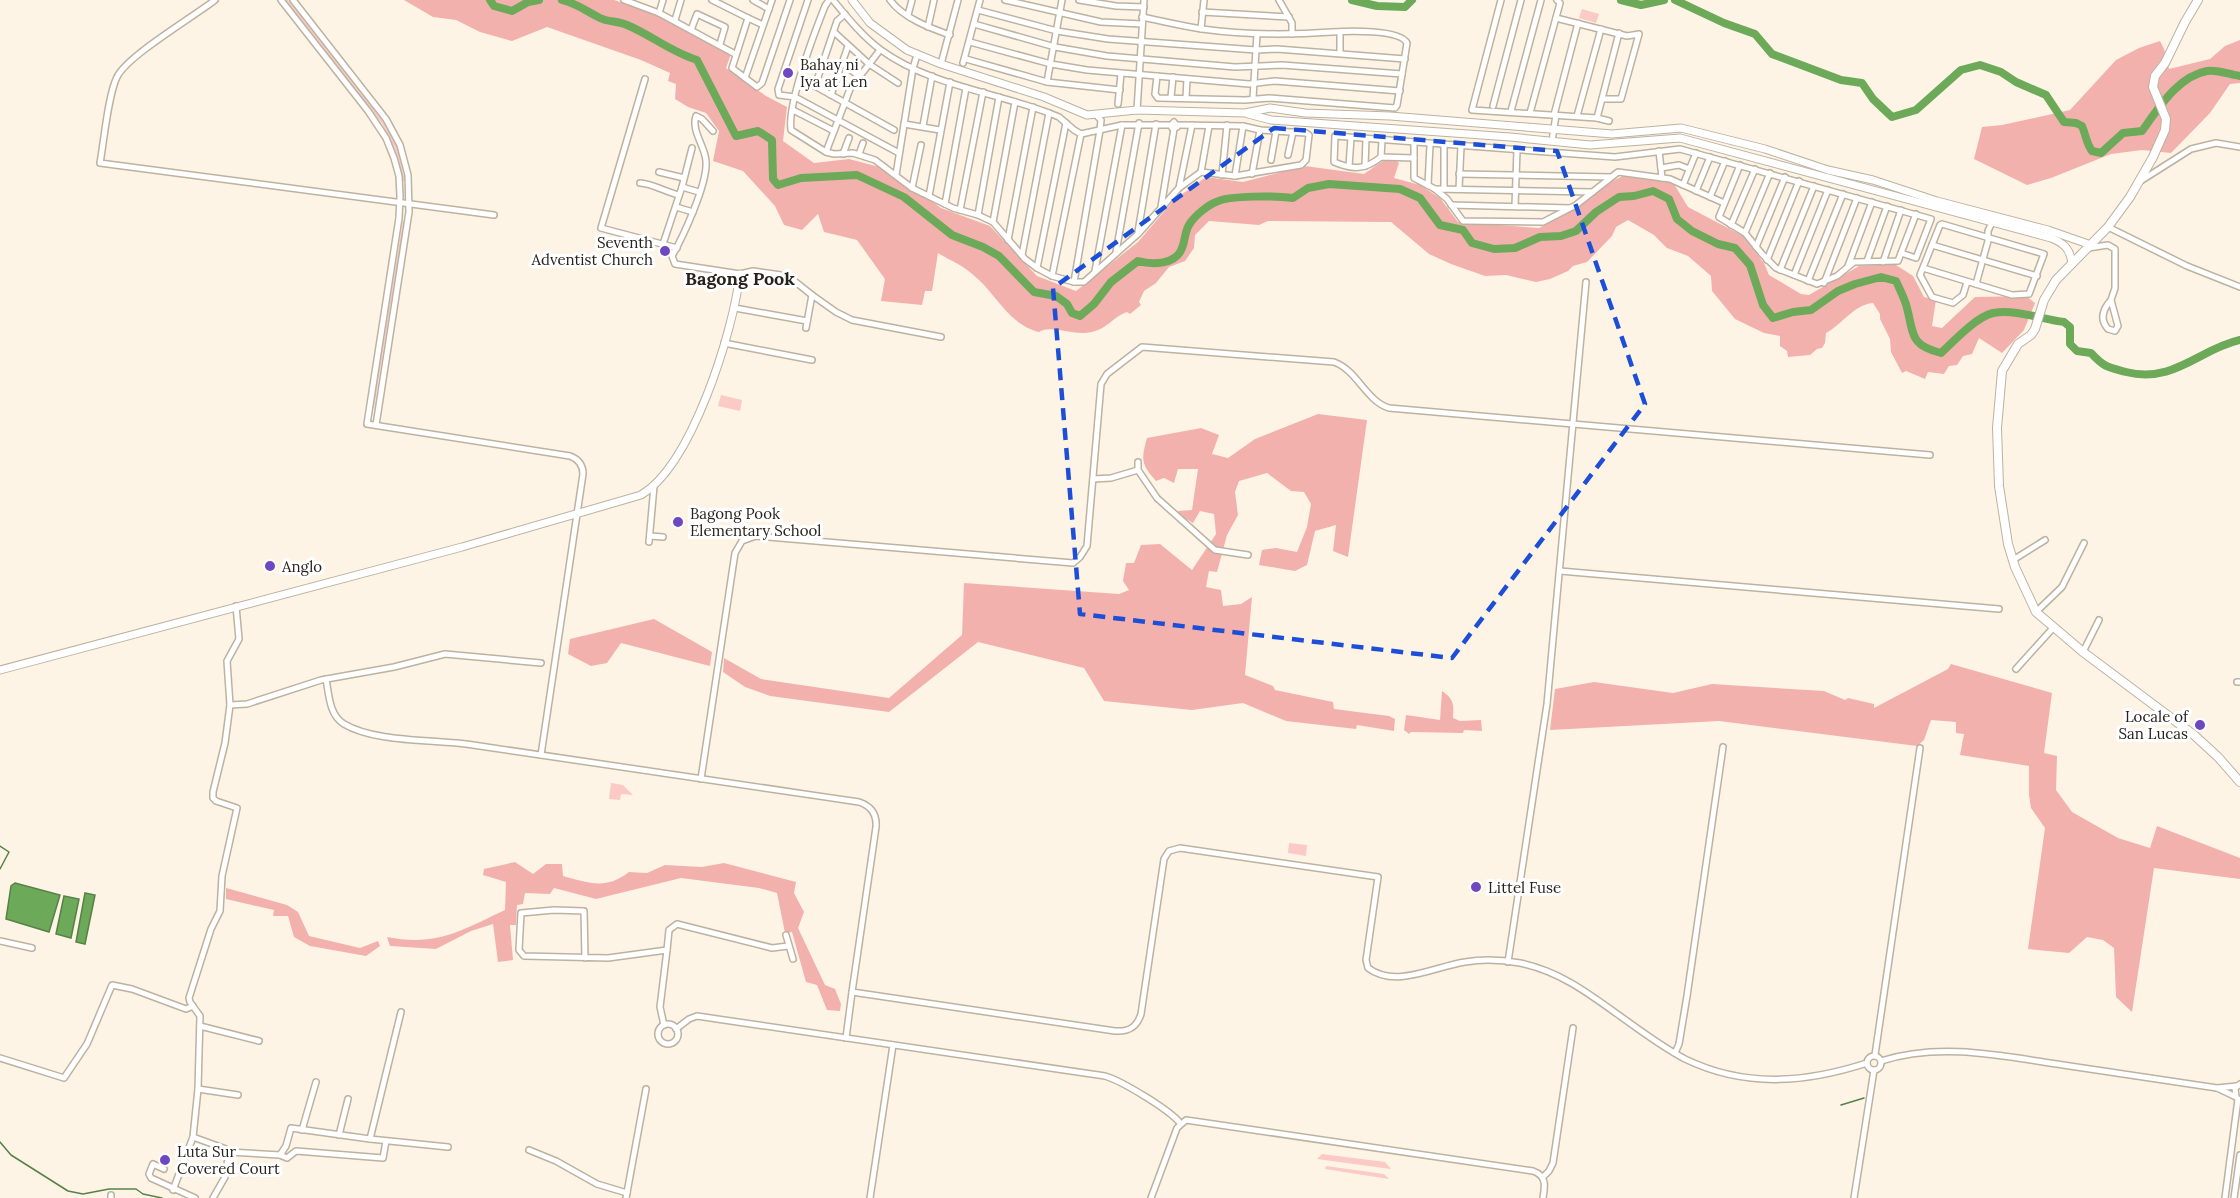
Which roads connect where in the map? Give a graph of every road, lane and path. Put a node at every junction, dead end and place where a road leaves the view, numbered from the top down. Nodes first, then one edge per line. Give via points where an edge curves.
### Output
1 (215, 0) edge
2 (281, 0) edge
3 (293, 0) edge
4 (624, 0) edge
5 (663, 0) edge
6 (681, 0) edge
7 (712, 0) edge
8 (753, 0) edge
9 (772, 0) edge
10 (790, 0) edge
11 (808, 0) edge
12 (831, 0) edge
13 (852, 0) edge
14 (890, 0) edge
15 (912, 0) edge
16 (934, 0) edge
17 (958, 0) edge
18 (980, 0) edge
19 (1005, 0) edge
20 (1062, 0) edge
21 (1079, 0) edge
22 (1144, 0) edge
23 (1204, 0) edge
24 (1279, 0) edge
25 (1501, 0) edge
26 (1521, 0) edge
27 (1541, 0) edge
28 (1557, 0) edge
29 (2198, 0) edge
30 (1144, 7) junction
31 (769, 9) junction
32 (978, 10) junction
33 (1202, 12) junction
34 (659, 13) junction
35 (1060, 13) junction
36 (844, 14) junction
37 (908, 15) junction
38 (1289, 17) junction
39 (748, 18) junction
40 (1556, 18) junction
41 (675, 20) junction
42 (1142, 21) junction
43 (1578, 23) junction
44 (974, 24) junction
45 (763, 26) junction
46 (927, 27) junction
47 (1201, 29) junction
48 (1600, 29) junction
49 (691, 30) junction
50 (1058, 31) junction
51 (834, 32) junction
52 (1340, 32) junction
53 (1619, 33) junction
54 (1257, 34) junction
55 (1292, 34) junction
56 (950, 35) junction
57 (1142, 40) junction
58 (970, 42) junction
59 (720, 45) junction
60 (848, 46) junction
61 (1055, 47) junction
62 (880, 50) junction
63 (1257, 50) junction
64 (1340, 53) junction
65 (735, 54) junction
66 (917, 55) junction
67 (1142, 58) junction
68 (1405, 58) junction
69 (842, 63) junction
70 (868, 64) junction
71 (941, 64) junction
72 (1051, 64) junction
73 (1256, 66) junction
74 (913, 68) junction
75 (1121, 74) junction
76 (1139, 74) junction
77 (1402, 74) junction
78 (932, 76) junction
79 (1157, 76) junction
80 (860, 77) junction
81 (1173, 77) junction
82 (745, 78) junction
83 (1187, 78) junction
84 (645, 79) dead end
85 (800, 81) junction
86 (950, 82) junction
87 (1047, 82) junction
88 (898, 83) dead end
89 (1254, 83) junction
90 (815, 87) junction
91 (966, 88) junction
92 (1120, 90) junction
93 (1400, 91) junction
94 (983, 92) junction
95 (831, 95) junction
96 (795, 97) junction
97 (999, 97) junction
98 (1171, 98) junction
99 (1253, 98) junction
100 (1186, 99) junction
101 (1602, 99) junction
102 (1015, 102) junction
103 (845, 104) junction
104 (1119, 104) dead end
105 (1493, 106) dead end
106 (1033, 107) junction
107 (793, 110) junction
108 (1137, 110) junction
109 (1511, 111) dead end
110 (1049, 113) junction
111 (1245, 113) junction
112 (1530, 113) junction
113 (1554, 115) junction
114 (1097, 116) junction
115 (1577, 116) junction
116 (1597, 118) junction
117 (837, 120) junction
118 (1609, 121) dead end
119 (1066, 123) junction
120 (1138, 123) junction
121 (904, 124) junction
122 (1156, 124) junction
123 (1122, 125) junction
124 (1192, 125) junction
125 (1227, 125) junction
126 (924, 126) junction
127 (1174, 126) junction
128 (1209, 126) junction
129 (1243, 126) junction
130 (1553, 128) junction
131 (894, 130) dead end
132 (940, 130) junction
133 (1100, 130) junction
134 (1260, 130) junction
135 (834, 131) junction
136 (1276, 131) junction
137 (713, 132) dead end
138 (1293, 132) junction
139 (1081, 134) junction
140 (849, 138) dead end
141 (1351, 138) junction
142 (1366, 139) junction
143 (1382, 140) junction
144 (1552, 141) junction
145 (1734, 141) junction
146 (1414, 142) junction
147 (863, 143) dead end
148 (921, 145) dead end
149 (1430, 145) dead end
150 (1444, 145) junction
151 (1461, 146) junction
152 (692, 147) dead end
153 (2240, 147) edge
154 (1517, 150) junction
155 (1659, 151) junction
156 (1731, 151) junction
157 (826, 152) junction
158 (899, 153) junction
159 (1696, 153) junction
160 (843, 154) junction
161 (860, 154) junction
162 (1288, 155) dead end
163 (1710, 156) junction
164 (1381, 157) junction
165 (1616, 157) junction
166 (1414, 158) junction
167 (1271, 160) dead end
168 (1728, 161) junction
169 (1740, 165) junction
170 (1349, 166) junction
171 (1365, 166) dead end
172 (1661, 168) junction
173 (1689, 169) junction
174 (1755, 169) junction
175 (659, 172) dead end
176 (1201, 172) junction
177 (1618, 172) junction
178 (1770, 173) junction
179 (1252, 174) junction
180 (1459, 174) junction
181 (1516, 174) junction
182 (896, 175) junction
183 (1222, 175) junction
184 (1235, 176) junction
185 (1611, 177) junction
186 (1785, 177) junction
187 (684, 178) junction
188 (1662, 178) junction
189 (1799, 181) junction
190 (639, 183) dead end
191 (2138, 183) junction
192 (1428, 185) junction
193 (1683, 185) junction
194 (1814, 186) junction
195 (682, 187) junction
196 (912, 188) junction
197 (1179, 188) junction
198 (1435, 189) junction
199 (1444, 189) junction
200 (1459, 189) junction
201 (1516, 190) junction
202 (1828, 190) junction
203 (1696, 191) junction
204 (699, 192) junction
205 (1593, 192) junction
206 (1843, 194) junction
207 (679, 195) junction
208 (929, 196) junction
209 (1710, 197) junction
210 (1857, 198) junction
211 (1724, 202) junction
212 (1872, 202) junction
213 (400, 203) junction
214 (410, 204) junction
215 (945, 204) junction
216 (1451, 205) junction
217 (1515, 206) junction
218 (1887, 206) junction
219 (676, 207) junction
220 (1161, 208) junction
221 (1571, 208) junction
222 (960, 210) junction
223 (1902, 210) junction
224 (693, 212) junction
225 (1916, 214) junction
226 (494, 215) dead end
227 (978, 215) junction
228 (993, 222) junction
229 (1993, 222) junction
230 (1731, 225) junction
231 (592, 227) dead end
232 (2108, 227) junction
233 (601, 228) junction
234 (1745, 233) junction
235 (1138, 234) junction
236 (2063, 238) junction
237 (1989, 239) junction
238 (1008, 240) junction
239 (663, 244) junction
240 (1932, 245) junction
241 (2090, 246) junction
242 (1756, 247) junction
243 (676, 248) junction
244 (1116, 253) junction
245 (1901, 253) junction
246 (1022, 255) junction
247 (1767, 260) junction
248 (1982, 260) junction
249 (1867, 261) junction
250 (1883, 262) junction
251 (2072, 263) junction
252 (1037, 268) junction
253 (1848, 268) junction
254 (1923, 268) junction
255 (1780, 270) junction
256 (1094, 271) junction
257 (740, 274) junction
258 (1794, 275) junction
259 (1052, 276) junction
260 (2037, 276) junction
261 (1808, 280) junction
262 (1074, 282) junction
263 (1586, 282) dead end
264 (1967, 282) junction
265 (1824, 283) junction
266 (1976, 284) junction
267 (2240, 287) edge
268 (812, 295) junction
269 (2111, 300) junction
270 (735, 308) junction
271 (807, 321) junction
272 (806, 328) dead end
273 (941, 337) dead end
274 (724, 343) junction
275 (812, 360) dead end
276 (1573, 424) junction
277 (376, 426) junction
278 (1930, 455) dead end
279 (1138, 462) dead end
280 (1138, 470) junction
281 (1093, 478) junction
282 (654, 486) junction
283 (577, 515) junction
284 (663, 537) dead end
285 (2045, 540) dead end
286 (2084, 543) dead end
287 (1248, 555) dead end
288 (2013, 560) junction
289 (1560, 571) junction
290 (236, 606) junction
291 (1999, 609) dead end
292 (2036, 612) junction
293 (2099, 620) dead end
294 (2053, 628) junction
295 (2083, 652) junction
296 (541, 663) dead end
297 (2016, 669) dead end
298 (0, 670) edge
299 (326, 679) junction
300 (230, 705) junction
301 (1723, 747) dead end
302 (1920, 748) dead end
303 (541, 755) junction
304 (701, 779) junction
305 (2240, 782) edge
306 (786, 935) dead end
307 (0, 941) edge
308 (788, 946) junction
309 (32, 948) dead end
310 (668, 950) junction
311 (585, 958) junction
312 (792, 959) dead end
313 (1508, 962) junction
314 (852, 992) junction
315 (193, 1006) junction
316 (401, 1012) dead end
317 (664, 1025) junction
318 (200, 1026) junction
319 (1573, 1028) dead end
320 (676, 1029) junction
321 (846, 1038) junction
322 (258, 1041) dead end
323 (893, 1046) junction
324 (1675, 1053) junction
325 (1875, 1055) junction
326 (0, 1058) edge
327 (1881, 1061) junction
328 (1867, 1063) junction
329 (1874, 1070) junction
330 (316, 1082) dead end
331 (2238, 1085) edge
332 (2217, 1088) junction
333 (198, 1089) junction
334 (646, 1089) dead end
335 (237, 1095) dead end
336 (2238, 1098) edge
337 (348, 1099) dead end
338 (1180, 1123) junction
339 (302, 1130) junction
340 (339, 1135) junction
341 (192, 1137) junction
342 (369, 1139) junction
343 (386, 1141) junction
344 (448, 1147) dead end
345 (529, 1150) dead end
346 (229, 1152) junction
347 (279, 1155) junction
348 (2240, 1155) edge
349 (164, 1169) dead end
350 (1543, 1177) junction
351 (173, 1190) junction
352 (626, 1196) edge
353 (211, 1197) edge
354 (195, 1198) edge
355 (870, 1198) edge
356 (1151, 1198) edge
357 (1543, 1198) edge
358 (1854, 1198) edge
359 (2225, 1198) edge
360 (2234, 1198) edge

1 - 213 street via 135,57 118,74 100,163
2 - 213 street via 382,132 397,166
3 - 214 street via 393,130 405,161
4 - 34 street
5 - 34 street
6 - 41 street
7 - 39 street
8 - 31 street
9 - 31 street
10 - 82 street via 762,83 757,87
11 - 96 street via 778,89 779,95
12 - 36 street
12 - 85 street via 821,16
13 - 66 street via 881,32
14 - 37 street
15 - 37 street
16 - 46 street
17 - 56 street
18 - 32 street
19 - 35 street
20 - 35 street
21 - 30 street
22 - 30 street
23 - 33 street
24 - 38 street
25 - 112 street via 1472,110
26 - 105 street
27 - 109 street
28 - 40 street via 1560,3
29 - 191 main road via 2166,63 2155,76 2152,87 2166,115 2165,130
30 - 42 street
31 - 45 street
32 - 44 street
32 - 50 street
33 - 38 street
33 - 47 street
34 - 41 street
35 - 42 street via 1101,22
35 - 50 street
36 - 51 street
36 - 62 street
37 - 46 street
38 - 55 street
39 - 45 street
39 - 65 street
40 - 43 street
40 - 112 street
41 - 49 street
42 - 47 street
42 - 57 street
43 - 48 street
43 - 113 street
44 - 58 street
44 - 61 street
45 - 82 street
46 - 56 street
47 - 54 street
48 - 53 street
48 - 115 street
49 - 59 street
49 - 59 street via 697,14 725,27
50 - 57 street
50 - 61 street
51 - 60 street
51 - 90 street
52 - 55 street
52 - 64 street
52 - 68 street via 1372,32 1403,38 1407,43
53 - 101 street
53 - 101 street via 1639,35 1622,99
54 - 55 street
54 - 63 street
56 - 71 street
57 - 63 street
57 - 67 street
58 - 72 street
58 - 87 street via 965,61
59 - 65 street
60 - 69 street
60 - 70 street
61 - 67 street
61 - 72 street
62 - 70 street
62 - 74 street
63 - 64 street
63 - 73 street
64 - 68 street
65 - 82 street via 732,68
66 - 71 street
66 - 74 street
67 - 73 street
67 - 76 street
68 - 77 street
69 - 80 street
69 - 95 street
70 - 80 street
70 - 88 street
71 - 114 street
72 - 75 street
72 - 87 street
73 - 77 street
73 - 89 street
74 - 78 street
74 - 121 street
75 - 76 street
75 - 92 street
76 - 79 street
76 - 108 street
77 - 93 street
78 - 86 street
78 - 126 street
79 - 81 street
79 - 98 street via 1156,97
80 - 103 street
81 - 83 street
81 - 98 street
83 - 89 street
83 - 100 street
84 - 233 street
85 - 90 street
85 - 96 street
86 - 91 street
86 - 132 street
87 - 92 street
89 - 93 street via 1275,81
89 - 99 street
90 - 95 street
91 - 94 street
91 - 215 street
92 - 104 street
93 - 99 street via 1393,108
94 - 97 street
94 - 222 street
95 - 103 street
96 - 107 street
96 - 117 street
97 - 102 street
97 - 227 street
98 - 100 street
99 - 100 street
101 - 116 street
102 - 106 street
102 - 228 street
103 - 117 street
103 - 131 street
106 - 110 street
106 - 238 street
107 - 135 street
107 - 157 street via 791,130
108 - 111 street
108 - 114 street
110 - 119 street
110 - 246 street
111 - 130 street via 1270,108
111 - 144 street via 1271,120
112 - 113 street
113 - 115 street
113 - 130 street via 1550,123
114 - 133 street via 1101,120
115 - 116 street
116 - 118 street
117 - 135 street
117 - 158 street
119 - 139 street
119 - 252 street
120 - 122 street
120 - 123 street
120 - 244 street
121 - 126 street
121 - 158 street
122 - 127 street
122 - 235 street
123 - 133 street
123 - 256 street
124 - 127 street
124 - 128 street
124 - 197 street
125 - 128 street
125 - 129 street
125 - 183 street
126 - 132 street
127 - 220 street
128 - 176 street
129 - 134 street
129 - 184 street
130 - 144 street
130 - 145 street via 1612,134 1681,128
132 - 208 street
133 - 139 street
133 - 262 street
134 - 136 street
134 - 179 street
135 - 157 street
136 - 138 street
136 - 167 street
137 - 204 street via 696,116 696,132 706,158
138 - 162 street
138 - 179 street via 1309,135 1304,163
139 - 259 street
140 - 160 street
141 - 142 street
141 - 170 street
141 - 170 street via 1335,136 1334,162
142 - 143 street
142 - 171 street
143 - 146 street
143 - 164 street
144 - 156 street via 1590,145 1680,138
145 - 156 street
145 - 229 street via 1873,180
146 - 150 street
146 - 166 street
147 - 161 street
148 - 196 street
149 - 192 street
150 - 151 street
150 - 199 street
151 - 154 street
151 - 180 street
152 - 187 street
153 - 191 street via 2216,143 2191,149
154 - 165 street
154 - 181 street
155 - 159 street via 1680,149
155 - 165 street
155 - 172 street
156 - 168 street
156 - 229 street
157 - 160 street
158 - 182 street
159 - 163 street
159 - 173 street
160 - 161 street
161 - 182 street
163 - 168 street
163 - 203 street
164 - 166 street
164 - 170 street via 1363,168
165 - 177 street
166 - 192 street via 1414,178
168 - 169 street
168 - 209 street
169 - 174 street
169 - 211 street
172 - 173 street via 1679,165
172 - 188 street
173 - 193 street
174 - 178 street
174 - 230 street
175 - 187 street
176 - 183 street
176 - 197 street
177 - 185 street
177 - 188 street
178 - 186 street
178 - 234 street
179 - 184 street
180 - 181 street
180 - 200 street
181 - 185 street
181 - 201 street
182 - 196 street
183 - 184 street
185 - 205 street
186 - 189 street
186 - 242 street
187 - 195 street
188 - 193 street
189 - 194 street
189 - 247 street
190 - 207 street
191 - 232 main road
192 - 198 street
193 - 203 street
194 - 202 street
194 - 255 street
195 - 204 street
195 - 207 street
196 - 208 street
197 - 220 street
198 - 199 street
198 - 216 street
199 - 200 street
200 - 201 street
201 - 205 street
201 - 217 street
202 - 206 street
202 - 258 street
203 - 209 street
204 - 224 street
205 - 221 street
206 - 210 street
206 - 261 street
207 - 219 street
208 - 215 street
209 - 211 street
210 - 212 street
210 - 265 street
211 - 230 street via 1719,218
212 - 218 street
212 - 253 street
213 - 214 street
213 - 277 street via 367,424
214 - 226 street
214 - 277 street
215 - 222 street
216 - 217 street
216 - 221 street via 1463,220 1543,222
217 - 221 street
218 - 223 street
218 - 249 street
219 - 224 street
219 - 239 street
220 - 235 street
222 - 227 street
223 - 225 street
223 - 250 street
224 - 243 street
225 - 245 street
225 - 245 street via 1931,221 1916,258
227 - 228 street
228 - 238 street
229 - 236 street
229 - 237 street
230 - 234 street
231 - 233 street
232 - 241 main road
232 - 267 street
233 - 239 street
234 - 242 street
235 - 244 street
236 - 241 street
236 - 251 street
237 - 240 street via 1942,224
237 - 248 street
237 - 260 street via 2044,253
238 - 246 street
239 - 243 street
240 - 248 street
240 - 254 street
241 - 251 main road
241 - 269 street via 2108,245 2115,249 2115,288
242 - 247 street
243 - 257 street via 672,256 675,264
244 - 256 street
245 - 250 street via 1897,262
246 - 252 street
247 - 255 street
248 - 260 street
248 - 266 street
249 - 250 street
249 - 253 street via 1854,262
251 - 288 main road via 2056,280 2035,329 2018,344 2001,379 1997,428 1999,486
252 - 259 street
253 - 265 street
254 - 264 street
254 - 264 street via 1920,275 1932,297 1953,303 1963,295
255 - 258 street
256 - 262 street via 1084,282
257 - 268 street via 753,271 788,276
257 - 270 street
258 - 261 street
259 - 262 street
260 - 266 street via 2029,294 2023,296
261 - 265 street
263 - 276 street
264 - 266 street
268 - 271 street
268 - 273 street via 852,320
269 - 269 street via 2102,319 2108,329 2115,331 2118,326
270 - 271 street
270 - 274 street
271 - 272 street
274 - 275 street
274 - 282 street via 702,407 674,460
276 - 278 street
276 - 281 street via 1387,408 1345,368 1331,361 1146,347 1137,350 1102,381
276 - 289 street
277 - 283 street via 573,457 583,471
279 - 280 street
280 - 281 street via 1111,478
280 - 287 street via 1163,505 1210,547
281 - 304 street via 1087,546 1073,563 754,536 742,541 735,554
282 - 283 street via 641,495
282 - 284 street via 650,539
283 - 290 street
283 - 303 street
285 - 288 street
286 - 292 street via 2062,587
288 - 292 main road
289 - 291 street
289 - 313 street via 1545,716
290 - 298 street
290 - 300 street via 239,639 227,664
292 - 294 main road
293 - 295 street
294 - 295 main road
294 - 297 street
295 - 305 main road via 2194,735
296 - 299 street via 445,654
299 - 300 street via 247,704
299 - 303 street via 332,711 352,728 376,735
300 - 315 street via 213,798 237,808 222,876 220,911 198,965 189,998
301 - 324 street
302 - 325 street
303 - 304 street
304 - 314 street via 859,802 873,811 876,827
306 - 308 street
307 - 309 street
308 - 310 street via 772,948 677,924 669,930
308 - 312 street
310 - 311 street
310 - 317 street via 660,1007
311 - 311 street via 521,954 520,913 584,910
313 - 314 street via 1466,962 1406,976 1374,972 1366,960 1378,877 1180,848 1172,849 1164,859 1141,1014 1129,1030
313 - 324 street via 1570,981
314 - 321 street
315 - 318 street via 200,1014
315 - 326 street via 186,1009 131,988 112,985 87,1044 64,1078
316 - 342 street
317 - 320 street
317 - 320 street via 658,1034 666,1044 676,1040
318 - 322 street
318 - 333 street
319 - 350 street via 1553,1162
320 - 321 street via 698,1016
321 - 323 street
323 - 338 street via 1105,1076
323 - 355 street
324 - 328 street via 1720,1071 1769,1080 1820,1077
325 - 327 street
325 - 328 street
327 - 329 street
327 - 332 street via 1924,1052 1972,1052
328 - 329 street
329 - 358 street
330 - 339 street
331 - 332 street
331 - 336 street via 2234,1091
332 - 336 street
333 - 335 street
333 - 341 street
334 - 352 street
336 - 359 street
337 - 340 street
338 - 350 street via 1190,1121 1533,1171
338 - 356 street
339 - 340 street
339 - 347 street via 289,1129 286,1146
340 - 342 street
341 - 346 street
341 - 351 street
342 - 343 street
343 - 344 street
343 - 347 street via 383,1158 296,1150 286,1158
345 - 352 street
346 - 347 street
346 - 353 street via 225,1177
348 - 360 street
349 - 351 street via 153,1164 150,1176
350 - 357 street
351 - 354 street

